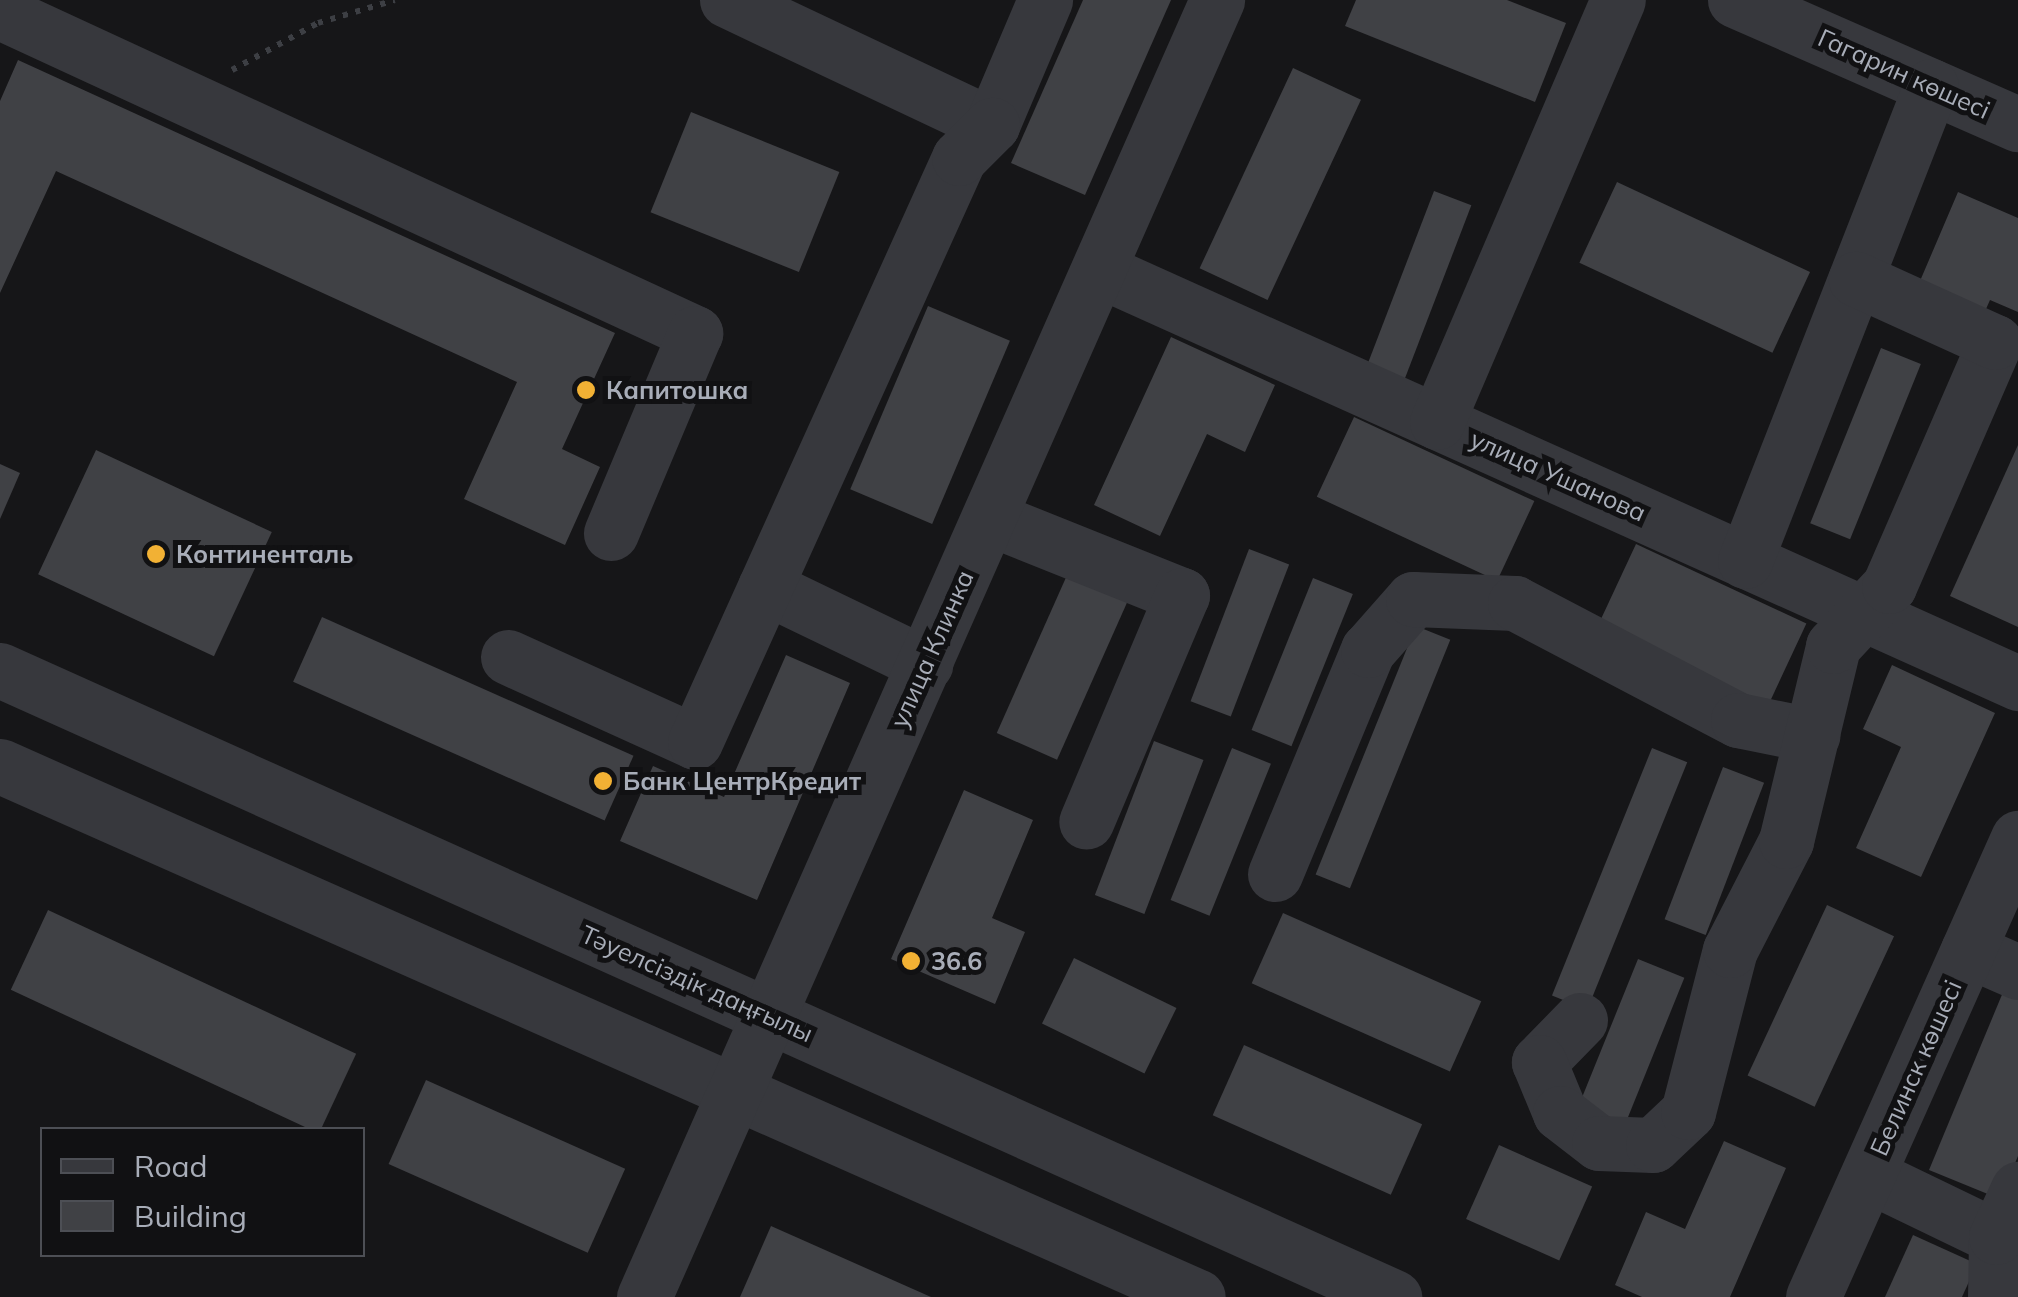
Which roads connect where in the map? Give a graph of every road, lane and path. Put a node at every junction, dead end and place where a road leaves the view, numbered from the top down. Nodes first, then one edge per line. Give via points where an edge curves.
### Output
1 (395, 0) edge
2 (727, 0) edge
3 (1046, 0) edge
4 (1217, 0) edge
5 (1618, 0) edge
6 (1736, 0) edge
7 (0, 12) edge
8 (1931, 86) junction
9 (184, 96) junction
10 (992, 124) junction
11 (2018, 124) edge
12 (1099, 270) junction
13 (1856, 279) junction
14 (1438, 422) junction
15 (989, 518) junction
16 (610, 533) dead end
17 (1746, 560) junction
18 (765, 587) junction
19 (1864, 614) junction
20 (508, 657) dead end
21 (925, 664) junction
22 (0, 670) edge
23 (2018, 683) edge
24 (1812, 735) junction
25 (0, 766) edge
26 (1086, 822) dead end
27 (2018, 838) edge
28 (1275, 874) dead end
29 (1968, 950) junction
30 (2018, 972) edge
31 (770, 1016) junction
32 (1580, 1020) dead end
33 (736, 1089) junction
34 (1868, 1175) junction
35 (2007, 1213) edge
36 (644, 1297) edge
37 (1198, 1297) edge
38 (1394, 1297) edge
39 (1814, 1297) edge
40 (1995, 1297) edge

1 - 9 path via 318,22
2 - 10 street
3 - 10 street
4 - 12 street, улица Клинка
5 - 14 street
6 - 8 street, Гагарин көшесі
7 - 9 street
8 - 11 street, Гагарин көшесі
8 - 13 street
9 - 16 street via 695,333
10 - 18 street via 958,158
12 - 14 street, улица Ушанова
12 - 15 street, улица Клинка
13 - 17 street
13 - 19 street via 1996,342 1889,586
14 - 17 street, улица Ушанова
15 - 21 street, улица Клинка
15 - 26 street via 1182,594
17 - 19 street, улица Ушанова
18 - 20 street via 695,742
18 - 21 street
19 - 23 street, улица Ушанова
19 - 24 street via 1833,646
21 - 31 street, улица Клинка
22 - 31 street, Тәуелсіздік даңғылы
24 - 28 street via 1738,720 1515,603 1413,600 1368,650
24 - 32 street via 1786,840 1730,950 1688,1112 1653,1145 1599,1143 1560,1113 1540,1062
25 - 33 street
27 - 29 street, Белинск көшесі
29 - 30 street
29 - 34 street, Белинск көшесі
31 - 33 street, улица Клинка
31 - 38 street, Тәуелсіздік даңғылы
33 - 36 street, улица Клинка
33 - 37 street
34 - 35 street
34 - 39 street, Белинск көшесі
35 - 40 street

